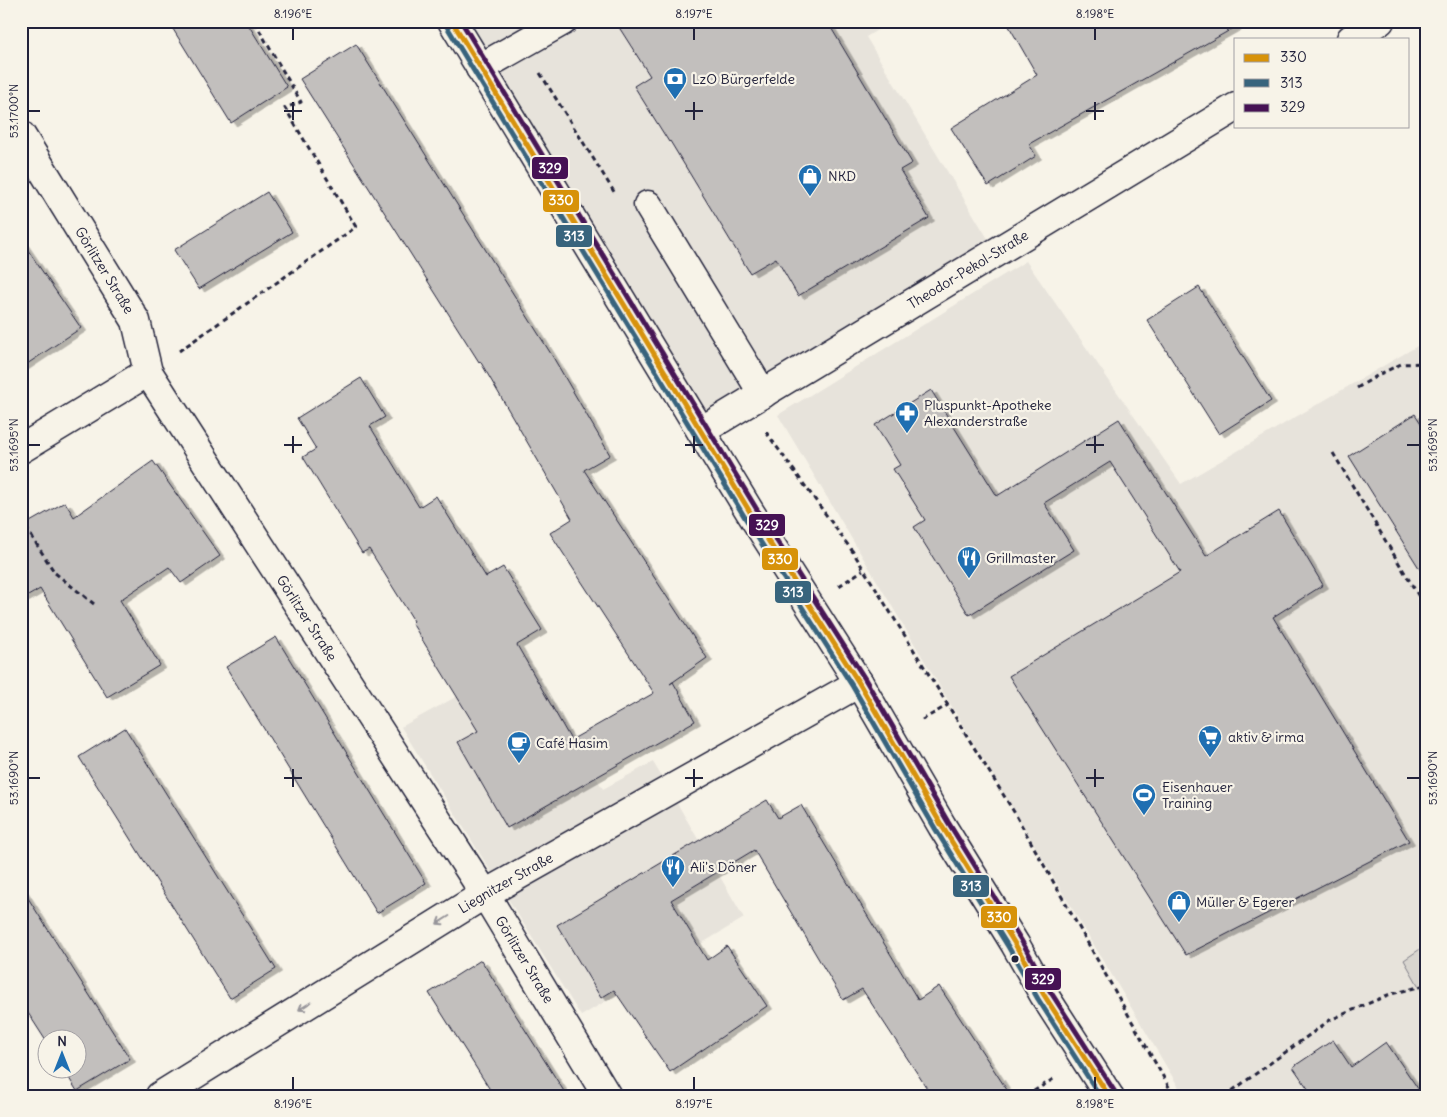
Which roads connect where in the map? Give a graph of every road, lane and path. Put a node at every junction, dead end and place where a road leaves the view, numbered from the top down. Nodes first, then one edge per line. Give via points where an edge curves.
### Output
1 (254, 21) edge
2 (452, 21) edge
3 (563, 21) edge
4 (1380, 21) edge
5 (1353, 38) edge
6 (522, 44) junction
7 (480, 68) junction
8 (1234, 108) edge
9 (21, 135) edge
10 (621, 203) dead end
11 (648, 205) dead end
12 (1426, 363) edge
13 (148, 372) junction
14 (1357, 388) dead end
15 (754, 399) junction
16 (701, 431) junction
17 (21, 449) edge
18 (1333, 452) dead end
19 (21, 520) edge
20 (94, 604) dead end
21 (1424, 605) dead end
22 (859, 683) junction
23 (485, 894) junction
24 (1426, 985) edge
25 (160, 1096) edge
26 (606, 1096) edge
27 (1109, 1096) edge
28 (1174, 1096) edge
29 (1225, 1096) edge

1 - 13 path via 301,102 285,108 356,227
2 - 7 street
3 - 6 street
4 - 5 street
6 - 7 street
6 - 10 path
7 - 16 street
8 - 15 street, Theodor-Pekol-Straße
9 - 13 street, Görlitzer Straße via 136,321
11 - 15 street
12 - 14 path via 1401,364
13 - 17 street
13 - 23 street, Görlitzer Straße
15 - 16 street, Theodor-Pekol-Straße
15 - 28 path via 1014,812
16 - 22 street
18 - 21 path
19 - 20 path via 55,573
22 - 23 street, Liegnitzer Straße
22 - 27 street via 1044,995
23 -> 25 street, Liegnitzer Straße
23 - 26 street, Görlitzer Straße
24 - 29 path via 1388,995 1330,1020

